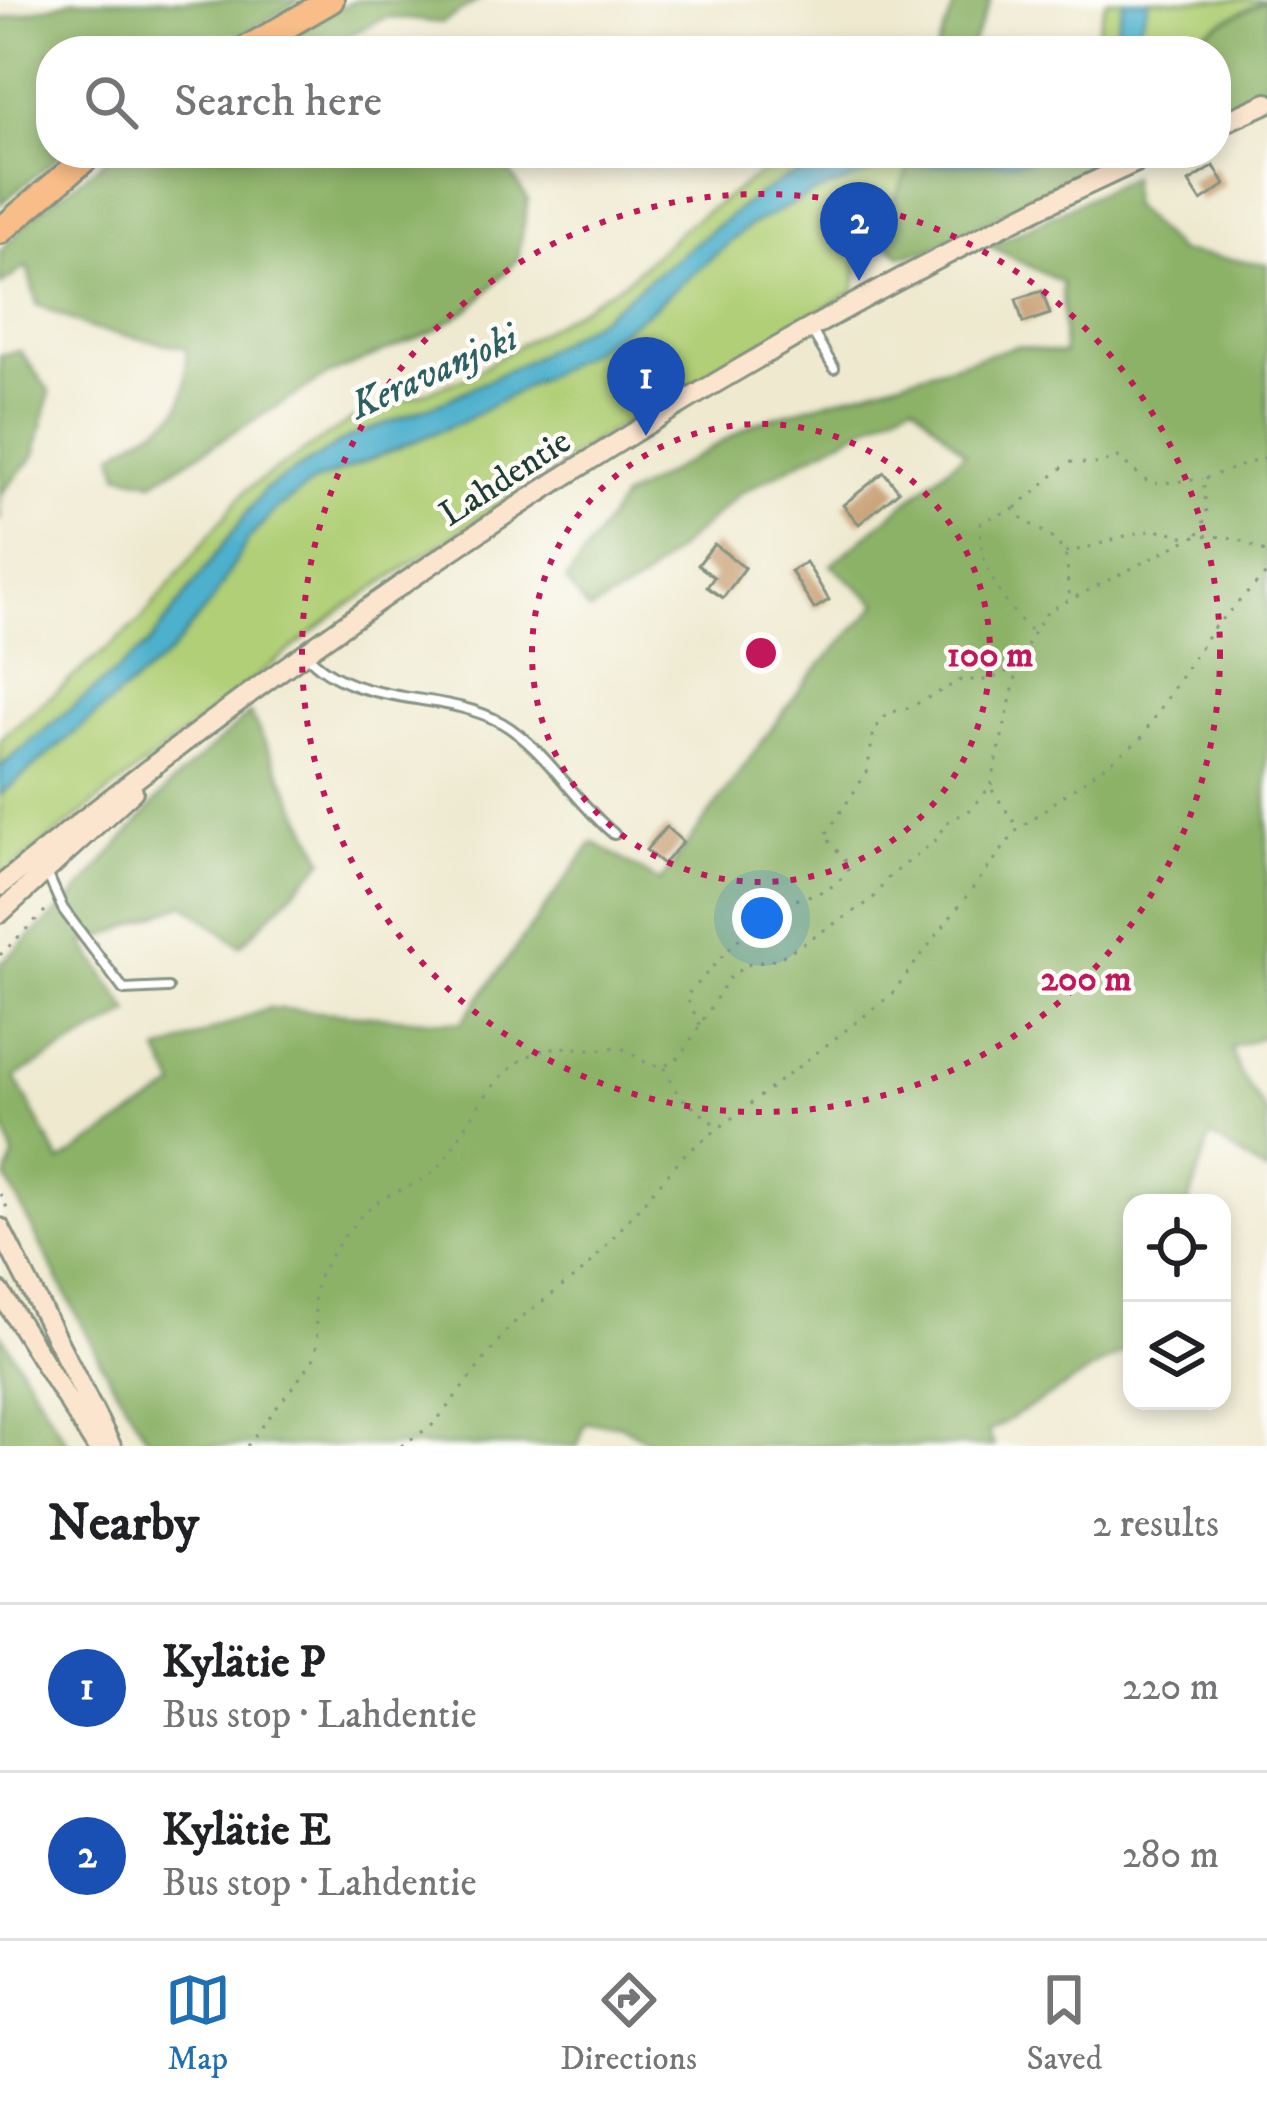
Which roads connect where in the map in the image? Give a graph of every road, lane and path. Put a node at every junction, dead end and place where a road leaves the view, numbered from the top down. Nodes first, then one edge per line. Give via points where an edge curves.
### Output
1 (331, 0) edge
2 (269, 36) edge
3 (1267, 104) edge
4 (1231, 120) edge
5 (74, 168) edge
6 (1125, 168) edge
7 (0, 231) edge
8 (811, 329) junction
9 (834, 368) dead end
10 (1267, 457) edge
11 (1203, 478) junction
12 (1013, 509) junction
13 (1197, 535) junction
14 (1189, 539) junction
15 (1063, 553) junction
16 (1267, 553) edge
17 (1267, 573) edge
18 (1071, 596) junction
19 (1033, 633) junction
20 (304, 652) junction
21 (1024, 663) junction
22 (990, 787) junction
23 (1018, 829) junction
24 (614, 834) dead end
25 (42, 864) junction
26 (0, 886) edge
27 (59, 897) junction
28 (0, 913) edge
29 (0, 955) edge
30 (168, 988) dead end
31 (700, 1025) junction
32 (664, 1066) junction
33 (718, 1127) junction
34 (0, 1228) edge
35 (0, 1292) edge
36 (96, 1446) edge
37 (111, 1446) edge
38 (247, 1446) edge
39 (400, 1446) edge

1 - 2 highway
3 - 4 main road
5 - 7 highway
6 - 8 main road, Lahdentie
8 - 9 lane
8 - 20 main road, Lahdentie via 576,466
10 - 11 path
11 - 12 path via 1150,484 1118,457 1070,462
11 - 13 path via 1207,515
12 - 15 path via 1053,536
12 - 19 path via 981,522 979,538 1002,603
13 - 14 path
13 - 16 path via 1235,538
14 - 15 path via 1168,530 1126,534
14 - 18 path
15 - 18 path
17 - 23 path via 1212,629 1140,740
18 - 19 path via 1048,610
19 - 21 path
20 - 24 lane via 328,676 504,724
20 - 25 main road, Lahdentie
21 - 22 path
21 - 31 path via 888,712 874,730 867,772 825,836 850,866 842,880 831,892 777,908 711,970 686,996
22 - 23 path
22 - 31 path via 872,900 778,959 746,965 728,979
23 - 33 path via 890,996
25 - 26 main road, Lahdentie
25 - 27 lane
25 - 28 main road, Lahdentie
27 - 29 path
27 - 30 lane via 124,990
31 - 32 path via 681,1056
32 - 33 path via 679,1095
32 - 38 path via 618,1046 601,1052 570,1044 512,1066 441,1164 360,1215 319,1276 312,1303 319,1348
33 - 39 path via 660,1180 587,1268 511,1325 434,1424
34 - 37 main road
35 - 36 main road

